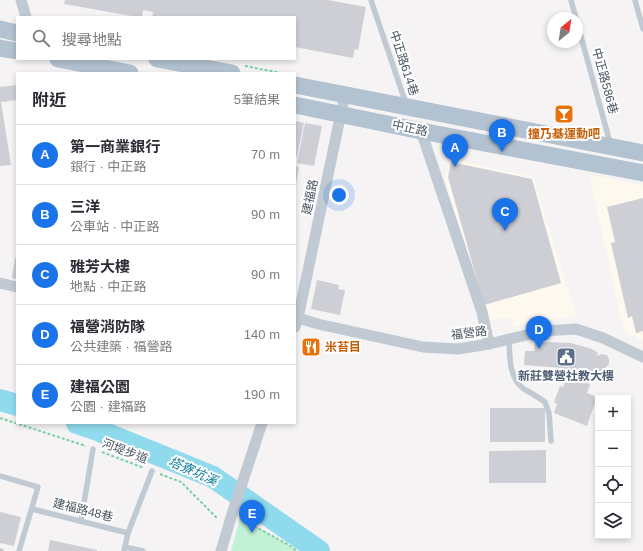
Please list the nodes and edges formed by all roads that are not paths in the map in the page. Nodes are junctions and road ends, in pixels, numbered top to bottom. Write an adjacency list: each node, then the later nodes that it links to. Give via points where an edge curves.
1 (21, 0): 6 (street)
2 (371, 0): 20 (lane, 中正路614巷)
3 (571, 0): 5 (lane)
4 (635, 0): 8 (lane)
5 (574, 12)
6 (26, 16)
7 (0, 29): 9 (main road)
8 (643, 29)
9 (16, 32)
10 (583, 44): 23 (lane, 中正路586巷, via 609,139)
11 (0, 48): 12 (main road)
12 (16, 51)
13 (63, 60): 16 (main road)
14 (165, 60): 15 (main road)
15 (237, 69)
16 (125, 72)
17 (296, 85): 18 (main road, 中正路)
18 (345, 94): 20 (main road, 中正路); 21 (street, 建福路)
19 (296, 105): 21 (main road, 中正路)
20 (408, 110): 23 (main road, 中正路)
21 (341, 114): 22 (main road, 中正路); 28 (street, 建福路)
22 (419, 128): 25 (main road, 中正路); 30 (street, via 482,312)
23 (608, 147): 24 (main road, 中正路)
24 (643, 151)
25 (643, 173)
26 (0, 283): 27 (street)
27 (16, 287)
28 (296, 321): 30 (street, 福營路, via 423,347 458,349)
29 (509, 339): 30 (street, 福營路); 31 (street, 福營路, via 543,331 576,329 603,338); 33 (lane, via 510,363 514,377 522,388 545,402 549,413)
30 (489, 344)
31 (643, 357)
32 (262, 424): 43 (street)
33 (551, 441)
34 (93, 448): 38 (lane)
35 (152, 471): 39 (lane)
36 (0, 476): 37 (lane, via 38,487)
37 (32, 509): 38 (lane, 建福路48巷); 41 (lane)
38 (81, 521): 39 (lane, 建福路48巷)
39 (128, 533): 40 (lane)
40 (125, 549): 42 (lane)
41 (19, 551)
42 (143, 551)
43 (221, 551)

